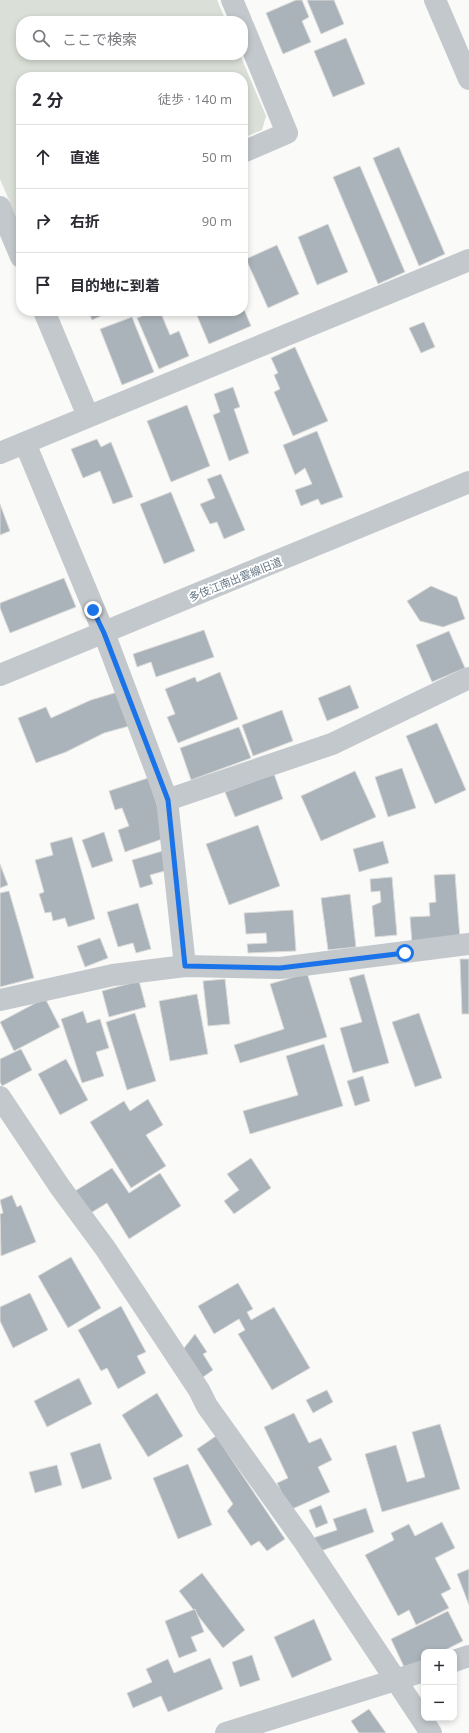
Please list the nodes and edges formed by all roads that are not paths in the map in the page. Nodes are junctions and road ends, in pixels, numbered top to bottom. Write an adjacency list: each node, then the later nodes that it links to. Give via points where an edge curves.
1 (232, 0): 3 (street)
2 (435, 0): 5 (street)
3 (239, 16)
4 (248, 38): 7 (street, via 287,133)
5 (465, 56): 6 (street)
6 (469, 79)
7 (248, 150)
8 (0, 208): 9 (street)
9 (16, 243)
10 (469, 260): 12 (street)
11 (46, 316): 12 (street)
12 (88, 416): 13 (street)
13 (25, 443): 14 (street); 16 (street)
14 (0, 453)
15 (469, 482): 16 (street, 多伎江南出雲線旧道)
16 (104, 633): 17 (street, 多伎江南出雲線旧道); 19 (street)
17 (0, 675)
18 (469, 678): 19 (street, via 332,744)
19 (168, 800): 21 (street)
20 (469, 944): 21 (street, via 280,968)
21 (185, 966): 22 (street, via 113,975)
22 (0, 1000)
23 (0, 1097): 27 (street, via 60,1187 105,1248 207,1406 303,1540)
24 (469, 1656): 25 (street)
25 (457, 1660)
26 (421, 1672): 27 (street)
27 (396, 1680): 28 (street); 29 (street)
28 (226, 1733)
29 (431, 1733)

